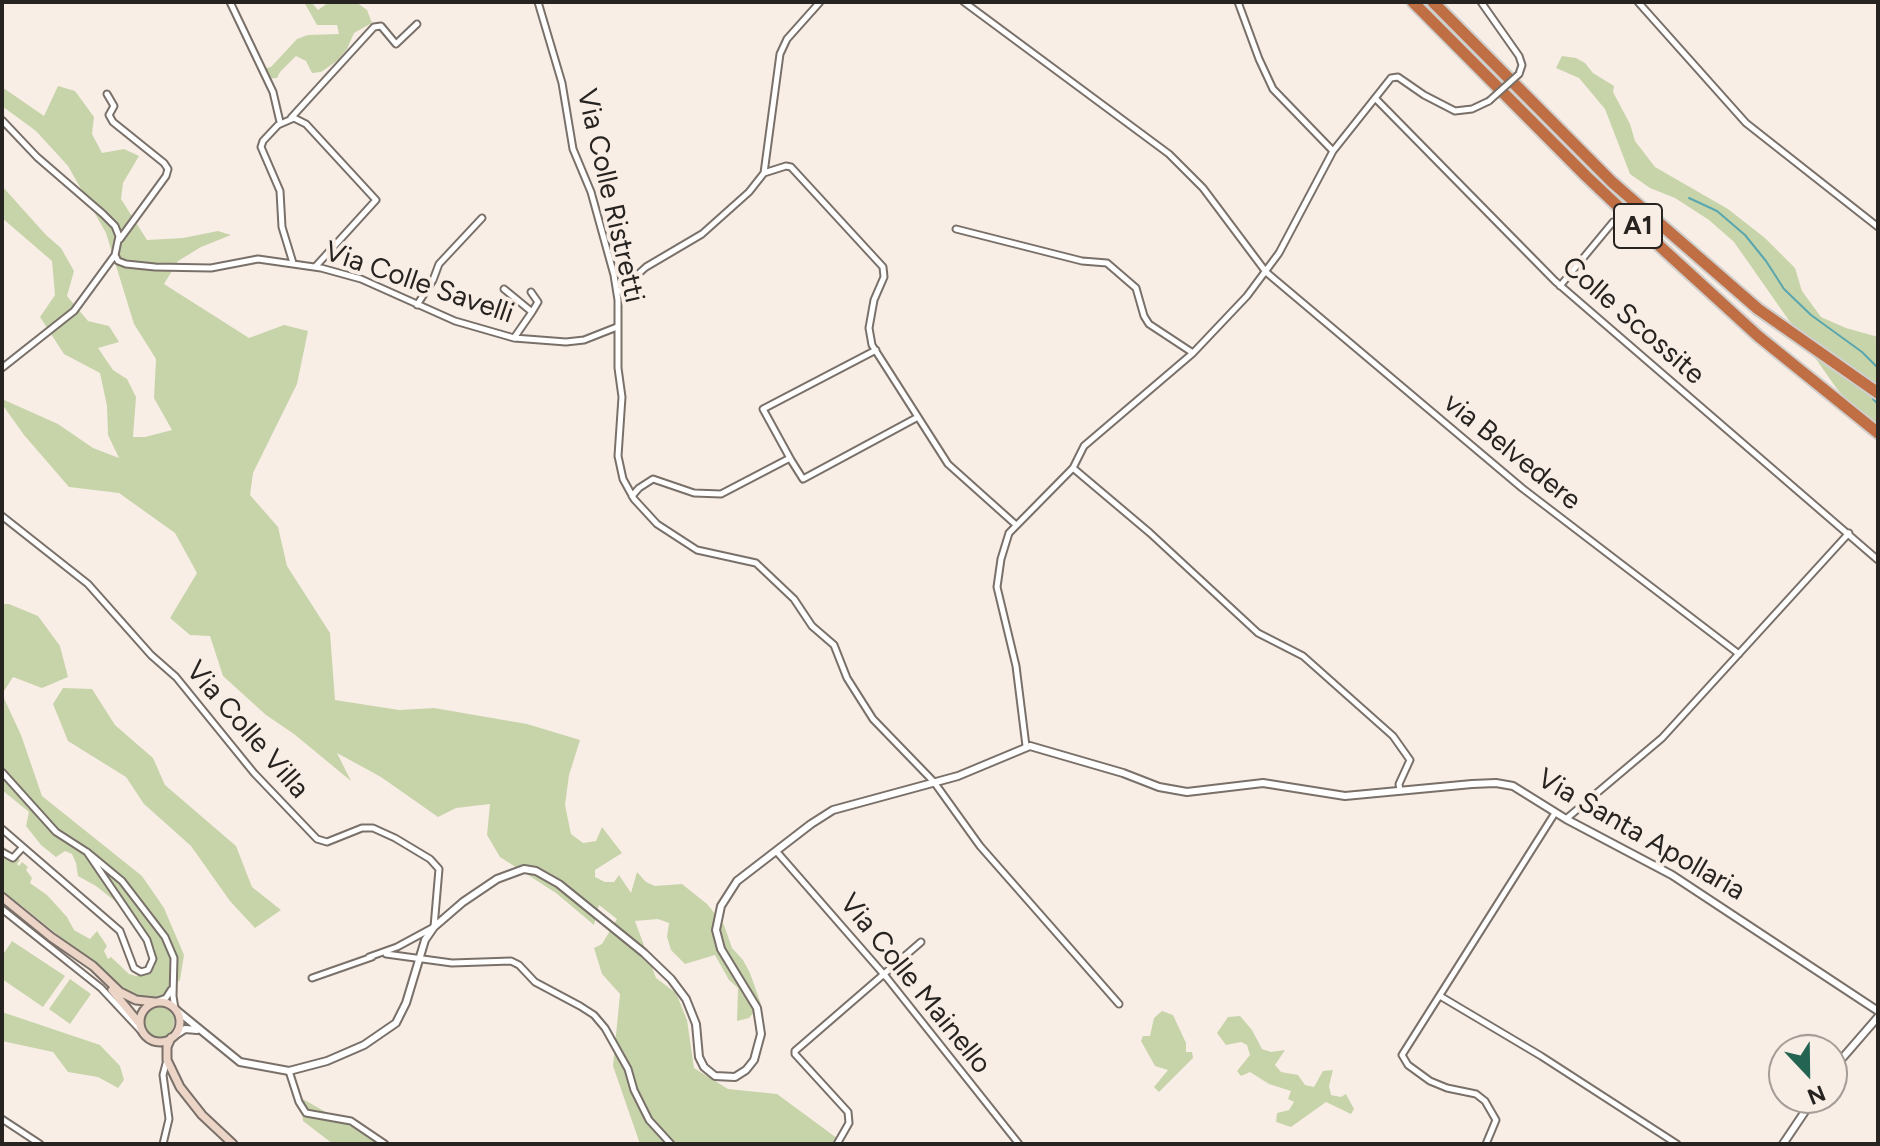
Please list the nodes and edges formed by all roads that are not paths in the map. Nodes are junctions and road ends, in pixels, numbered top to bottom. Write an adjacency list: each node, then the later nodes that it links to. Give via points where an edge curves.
1 (230, 2): 15 (street, via 273,92)
2 (538, 2): 30 (street, Via Colle Ristretti, via 562,83 573,149 591,192)
3 (820, 2): 17 (street, via 780,54)
4 (964, 2): 26 (street, via Belvedere, via 1179,162)
5 (1238, 2): 16 (street, via 1273,89)
6 (1413, 2): 40 (highway, A1, via 1665,251 1758,336)
7 (1433, 2): 38 (highway, A1, via 1612,182 1758,309)
8 (1481, 2): 12 (street, bridge, via 1519,56 1519,74 1472,109 1455,111 1396,76)
9 (1638, 2): 20 (street, via 1746,123)
10 (417, 24): 13 (street, via 396,44 381,26 374,27)
11 (107, 94): 22 (street, via 114,106 109,114 113,122 168,169)
12 (1375, 98): 16 (street); 27 (street, Colle Scossite)
13 (291, 118): 15 (street); 25 (street, via 306,124 376,201)
14 (2, 120): 22 (street, via 117,228)
15 (278, 125): 24 (street, via 261,150 280,191 282,227)
16 (1333, 151): 26 (street)
17 (764, 173): 30 (street, via 702,234 654,262); 35 (street, via 791,167 880,263 884,277 869,333)
18 (482, 218): 31 (street, via 436,268)
19 (1613, 222): 27 (street)
20 (1878, 227)
21 (956, 229): 36 (street, via 1107,263 1136,288 1149,324)
22 (119, 239): 23 (street)
23 (115, 255): 24 (street, Via Colle Savelli, via 127,265 189,269 253,259); 37 (street, via 71,313)
24 (293, 263): 25 (street, Via Colle Savelli)
25 (316, 267): 31 (street, Via Colle Savelli, via 361,279)
26 (1266, 272): 36 (street); 48 (street, via Belvedere, via 1522,488)
27 (1560, 286): 46 (street, Colle Scossite)
28 (504, 289): 32 (street)
29 (531, 292): 32 (street, via 538,302)
30 (617, 293): 33 (street, Via Colle Ristretti)
31 (417, 305): 34 (street, Via Colle Savelli)
32 (532, 312): 34 (street)
33 (617, 327): 34 (street, Via Colle Savelli, via 567,342); 43 (street, Via Colle Ristretti, via 622,397 618,456)
34 (514, 338)
35 (876, 350): 39 (street); 41 (street, via 763,408)
36 (1193, 353): 42 (street, via 1084,446)
37 (2, 368)
38 (1878, 393)
39 (918, 417): 41 (street, via 803,479); 45 (street, via 948,464)
40 (1878, 433)
41 (790, 458): 43 (street, via 721,494 694,493 653,479)
42 (1073, 468): 45 (street); 52 (street, via 1258,633 1303,656 1393,736 1411,761)
43 (632, 496): 51 (street, Via Colle Ristretti, via 657,524 697,550 756,563 779,583 834,645 873,719)
44 (2, 516): 62 (street, Via Colle Villa, via 88,584 317,839 327,842 373,828 430,859 439,869)
45 (1015, 524): 49 (street, via 1005,540 997,587 1016,666)
46 (1849, 533): 47 (street, Colle Scossite); 48 (street)
47 (1878, 560)
48 (1739, 654): 54 (street, via 1662,738)
49 (1026, 746): 51 (street); 52 (street, Via Santa Apollaria, via 1187,792 1263,783 1334,795)
50 (2, 772): 58 (street, via 56,832)
51 (934, 782): 59 (street, via 833,810); 72 (street, Via Colle Ristretti, via 980,846)
52 (1400, 790): 53 (street, Via Santa Apollaria, via 1503,784 1519,788)
53 (1555, 813): 54 (street, Via Santa Apollaria); 70 (street)
54 (1566, 819): 74 (street, Via Santa Apollaria, via 1692,887)
55 (2, 829): 56 (street)
56 (23, 847): 57 (street, via 13,858); 58 (street, via 124,936 133,967 148,970 153,959 147,940)
57 (2, 852)
58 (87, 852): 69 (street, via 122,881 167,940 174,958)
59 (777, 852): 62 (street, via 737,881 716,922 721,949 757,1008 761,1026 754,1060 732,1077 715,1076 704,1067 696,1024 671,979 612,925 536,871 518,870 497,879); 67 (street, Via Colle Mainello)
60 (2, 897): 66 (main road)
61 (2, 909): 78 (street, via 101,988)
62 (434, 927): 64 (street); 65 (street)
63 (921, 942): 67 (street)
64 (369, 957): 65 (street, via 387,953); 68 (street)
65 (420, 959): 82 (street, via 405,1008 392,1027 359,1048); 89 (street, via 514,962 535,982 594,1015 620,1054 649,1120)
66 (93, 966): 71 (main road, via 122,993); 76 (main road)
67 (883, 974): 90 (street, via 794,1052 848,1112 849,1123); 91 (street, Via Colle Mainello)
68 (312, 978)
69 (173, 982): 71 (street, via 168,997); 73 (street)
70 (1440, 996): 92 (street, via 1403,1058 1430,1081 1486,1101 1496,1118); 93 (street)
71 (155, 1002): 73 (main road); 76 (main road, via 142,1013)
72 (1119, 1004)
73 (175, 1009): 77 (street); 79 (main road, via 179,1026)
74 (1878, 1011)
75 (1878, 1017): 80 (street)
76 (140, 1024): 78 (main road)
77 (202, 1032): 79 (street, via 187,1029); 82 (street, via 240,1062)
78 (147, 1036): 79 (main road); 81 (main road)
79 (171, 1038): 81 (main road)
80 (1848, 1052)
81 (167, 1060): 86 (street, via 163,1075 169,1119); 87 (main road, via 202,1115)
82 (289, 1071): 88 (street, via 306,1113 344,1118)
83 (1803, 1114): 94 (street)
84 (2, 1119): 85 (street)
85 (40, 1144)
86 (163, 1144)
87 (233, 1144)
88 (385, 1144)
89 (671, 1144)
90 (837, 1144)
91 (1019, 1144)
92 (1486, 1144)
93 (1677, 1144)
94 (1783, 1144)

